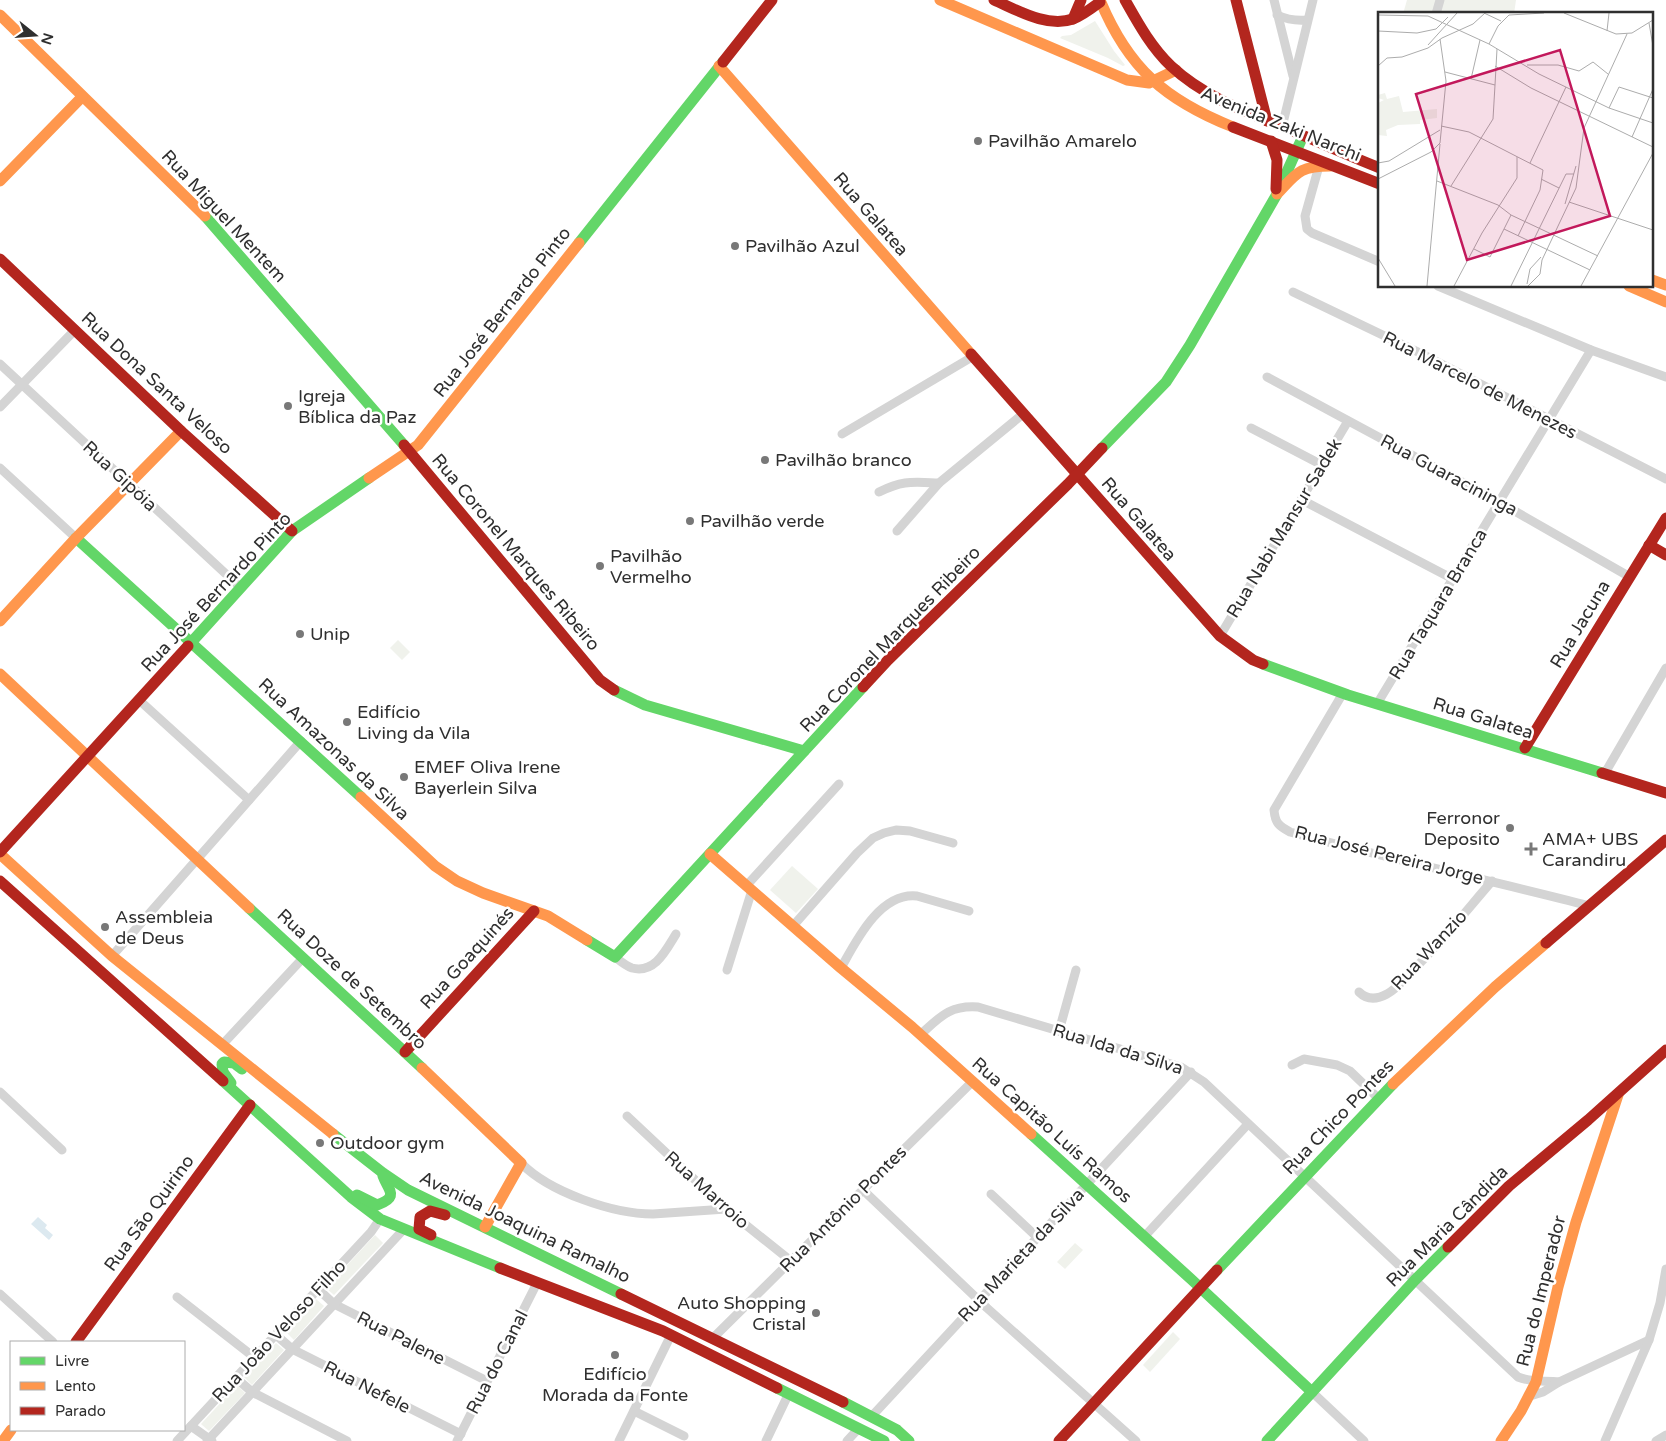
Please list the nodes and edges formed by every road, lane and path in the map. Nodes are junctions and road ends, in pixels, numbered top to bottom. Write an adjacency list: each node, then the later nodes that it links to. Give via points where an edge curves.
1 (772, 0): 14 (street, Rua José Bernardo Pinto)
2 (940, 0): 17 (street, via 1127,80)
3 (994, 0): 12 (street, via 1051,22)
4 (1082, 0): 12 (street)
5 (1236, 0): 19 (street)
6 (1274, 0): 11 (street)
7 (1313, 0): 13 (street)
8 (1103, 1): 12 (street); 17 (street, Avenida Zaki Narchi, via 1120,41)
9 (1123, 1): 15 (street, Avenida Zaki Narchi, via 1155,49)
10 (0, 15): 18 (street, Rua Miguel Mentem)
11 (1277, 15): 13 (street, via 1297,21); 16 (street)
12 (1073, 19)
13 (1307, 20): 16 (street)
14 (719, 66): 40 (street, Rua Galatea); 52 (street, Rua José Bernardo Pinto)
15 (1176, 70): 17 (street); 19 (street, Avenida Zaki Narchi, via 1214,97)
16 (1293, 76): 20 (street)
17 (1154, 83): 22 (street, Avenida Zaki Narchi, via 1206,114)
18 (82, 97): 27 (street); 52 (street, Rua Miguel Mentem, via 209,220)
19 (1267, 121): 20 (street, Avenida Zaki Narchi)
20 (1282, 127): 21 (street, Avenida Zaki Narchi)
21 (1303, 136): 23 (street, Rua Coronel Marques Ribeiro); 26 (street, Avenida Zaki Narchi)
22 (1271, 142): 23 (street, Avenida Zaki Narchi); 29 (street, Rua Coronel Marques Ribeiro, via 1277,160)
23 (1297, 151): 24 (street, Avenida Zaki Narchi); 29 (street, Rua Coronel Marques Ribeiro)
24 (1333, 165): 25 (street); 28 (street, Avenida Zaki Narchi)
25 (1319, 166): 29 (street, via 1299,172); 31 (street, via 1305,216 1307,228)
26 (1378, 167)
27 (0, 181)
28 (1378, 183)
29 (1277, 194): 55 (street, Rua Coronel Marques Ribeiro, via 1166,382)
30 (0, 259): 38 (street, Rua Dona Santa Veloso)
31 (1378, 261)
32 (1654, 281): 33 (street)
33 (1666, 285)
34 (1443, 288): 39 (street)
35 (1634, 288): 37 (street)
36 (1293, 292): 47 (street, Rua Marcelo de Menezes)
37 (1666, 302)
38 (75, 330): 44 (street); 50 (street, Rua Dona Santa Veloso)
39 (1591, 350): 43 (street); 47 (street, Rua Taquara Branca)
40 (972, 358): 46 (street, Rua Galatea); 51 (street)
41 (0, 364): 44 (street, Rua Gipóia)
42 (1267, 377): 48 (street, Rua Guaracininga)
43 (1666, 377)
44 (22, 384): 45 (street); 58 (street, Rua Gipóia)
45 (0, 407)
46 (1022, 414): 55 (street, Rua Galatea); 57 (street)
47 (1548, 420): 56 (street, Rua Marcelo de Menezes); 61 (street, Rua Taquara Branca)
48 (1348, 421): 53 (street, Rua Nabi Mansur Sadek); 61 (street, Rua Guaracininga)
49 (1251, 428): 53 (street)
50 (182, 431): 58 (street); 63 (street, Rua Dona Santa Veloso)
51 (842, 434)
52 (410, 452): 63 (street, Rua José Bernardo Pinto); 81 (street, Rua Coronel Marques Ribeiro, via 612,691 646,705)
53 (1322, 465): 60 (street, Rua Nabi Mansur Sadek)
54 (0, 468): 65 (street, Rua Amazonas da Silva)
55 (1077, 475): 72 (street, Rua Galatea); 81 (street, Rua Coronel Marques Ribeiro, via 888,660)
56 (1666, 479)
57 (939, 483): 59 (street, via 904,482); 64 (street)
58 (129, 484): 65 (street); 70 (street, Rua Gipóia)
59 (879, 492)
60 (1302, 500): 69 (street); 72 (street, Rua Nabi Mansur Sadek)
61 (1499, 502): 68 (street, Rua Guaracininga); 69 (street, Rua Taquara Branca)
62 (1666, 518): 66 (street, Rua Jacuna)
63 (292, 531): 70 (street, Rua José Bernardo Pinto)
64 (896, 531)
65 (76, 538): 71 (street); 73 (street, Rua Amazonas da Silva)
66 (1649, 545): 67 (street); 68 (street, Rua Jacuna)
67 (1666, 555)
68 (1630, 576): 80 (street, Rua Jacuna)
69 (1453, 579): 78 (street, Rua Taquara Branca)
70 (241, 588): 73 (street, Rua José Bernardo Pinto)
71 (0, 621)
72 (1220, 636): 76 (street, Rua Galatea, via 1253,660)
73 (191, 642): 77 (street, Rua José Bernardo Pinto); 79 (street, Rua Amazonas da Silva)
74 (1666, 668): 83 (street)
75 (0, 674): 82 (street, Rua Doze de Setembro)
76 (1343, 692): 78 (street, Rua Galatea); 92 (street, Rua José Pereira Jorge, via 1274,810 1279,826 1362,852)
77 (138, 700): 82 (street, Rua José Bernardo Pinto); 86 (street)
78 (1377, 704): 80 (street, Rua Galatea)
79 (301, 741): 86 (street); 96 (street, Rua Amazonas da Silva, via 435,866 483,893)
80 (1525, 748): 83 (street, Rua Galatea)
81 (804, 751): 90 (street)
82 (86, 756): 89 (street, Rua José Bernardo Pinto); 91 (street, Rua Doze de Setembro)
83 (1605, 773): 85 (street, Rua Galatea)
84 (839, 784): 94 (street)
85 (1666, 793)
86 (249, 800): 91 (street)
87 (953, 843): 98 (street, via 896,830 873,838)
88 (1664, 846): 95 (street, Rua Chico Pontes)
89 (0, 853): 100 (street, Avenida Joaquina Ramalho)
90 (710, 854): 94 (street, Rua Capitão Luís Ramos); 101 (street)
91 (197, 860): 100 (street); 102 (street, Rua Doze de Setembro)
92 (1492, 880): 95 (street, Rua José Pereira Jorge); 106 (street, Rua Wanzio, via 1395,989 1375,998 1364,998)
93 (0, 881): 115 (street)
94 (749, 888): 98 (street, Rua Capitão Luís Ramos); 104 (street)
95 (1590, 906): 119 (street, Rua Chico Pontes, via 1495,987)
96 (534, 911): 101 (street, Rua Amazonas da Silva, via 562,924); 111 (street, Rua Goaquinés)
97 (969, 911): 103 (street, via 917,896 898,897 861,933)
98 (793, 926): 103 (street, Rua Capitão Luís Ramos)
99 (676, 934): 101 (street, Rua Amazonas da Silva, via 661,958 650,966 630,968)
100 (112, 956): 109 (street, Avenida Joaquina Ramalho)
101 (615, 957)
102 (303, 958): 109 (street); 111 (street, Rua Doze de Setembro)
103 (842, 968): 108 (street, Rua Capitão Luís Ramos)
104 (727, 970)
105 (1076, 970): 107 (street)
106 (1358, 992)
107 (1058, 1031): 108 (street, Rua Ida da Silva, via 965,1006 945,1013); 113 (street, Rua Ida da Silva)
108 (920, 1035): 114 (street, Rua Capitão Luís Ramos)
109 (222, 1045): 116 (street, Avenida Joaquina Ramalho)
110 (1666, 1050): 118 (street, Rua Maria Cândida)
111 (405, 1052): 126 (street, Rua Doze de Setembro)
112 (1292, 1065): 119 (street, via 1304,1059 1338,1065 1350,1071)
113 (1191, 1072): 123 (street, Rua Ida da Silva); 130 (street, Rua Marieta da Silva)
114 (973, 1081): 130 (street, Rua Capitão Luís Ramos); 131 (street, Rua Antônio Pontes)
115 (232, 1089): 116 (street, via 223,1072 224,1062 234,1063 267,1087); 120 (street)
116 (276, 1089): 128 (street, Avenida Joaquina Ramalho)
117 (0, 1092): 125 (street)
118 (1619, 1093): 122 (street, Rua Maria Cândida); 124 (street, Rua do Imperador)
119 (1378, 1099): 129 (street, Rua Chico Pontes)
120 (250, 1105): 127 (street); 157 (street, Rua São Quirino)
121 (626, 1116): 133 (street, Rua Marroio)
122 (1588, 1120): 124 (street, via 1600,1128); 143 (street, Rua Maria Cândida, via 1509,1186)
123 (1248, 1124): 129 (street, Rua Ida da Silva); 138 (street)
124 (1601, 1144): 162 (street, Rua do Imperador, via 1560,1278)
125 (62, 1150)
126 (521, 1163): 133 (street, Rua Doze de Setembro, via 556,1188 619,1210 653,1214); 136 (street)
127 (325, 1172): 128 (street, via 336,1175 359,1197 377,1205 391,1195); 134 (street, via 357,1204)
128 (383, 1173): 135 (street, Avenida Joaquina Ramalho, via 408,1190)
129 (1304, 1177): 143 (street, Rua Ida da Silva); 145 (street, Rua Chico Pontes)
130 (1086, 1185): 138 (street, Rua Capitão Luís Ramos); 139 (street, Rua Marieta da Silva)
131 (863, 1190): 141 (street, Rua Antônio Pontes); 149 (street)
132 (991, 1194): 139 (street)
133 (726, 1209): 141 (street, Rua Marroio)
134 (380, 1219): 137 (street); 146 (street, Rua João Veloso Filho)
135 (473, 1222): 136 (street, Avenida Joaquina Ramalho); 140 (street, via 464,1223 436,1212 426,1212 419,1220 420,1229 435,1236)
136 (485, 1228): 154 (street, Avenida Joaquina Ramalho)
137 (404, 1229): 140 (street); 151 (street, Rua João Veloso Filho)
138 (1144, 1237): 145 (street, Rua Capitão Luís Ramos)
139 (1038, 1238): 149 (street, Rua Marieta da Silva)
140 (439, 1243): 144 (street)
141 (791, 1261): 154 (street, Rua Antônio Pontes)
142 (1666, 1269): 150 (street)
143 (1415, 1280): 162 (street, Rua Ida da Silva, via 1518,1377); 165 (street, Rua Maria Cândida)
144 (537, 1283): 153 (street); 161 (street, Rua do Canal)
145 (1200, 1287): 165 (street, Rua Capitão Luís Ramos); 168 (street, Rua Chico Pontes)
146 (318, 1289): 151 (street, Rua Palene); 152 (street, Rua João Veloso Filho)
147 (0, 1294): 156 (street)
148 (177, 1297): 159 (street)
149 (979, 1300): 168 (street); 170 (street, Rua Marieta da Silva)
150 (1663, 1300): 155 (street)
151 (334, 1304): 158 (street, Rua João Veloso Filho); 161 (street, Rua Palene)
152 (276, 1335): 158 (street, Rua Nefele); 159 (street, Rua João Veloso Filho)
153 (671, 1335): 166 (street); 169 (street)
154 (713, 1338): 170 (street, Avenida Joaquina Ramalho)
155 (1649, 1340): 163 (street); 189 (street)
156 (53, 1341)
157 (77, 1341)
158 (292, 1349): 164 (street, Rua João Veloso Filho); 175 (street, Rua Nefele)
159 (255, 1358): 160 (street, Rua João Veloso Filho)
160 (236, 1378): 164 (street); 171 (street, Rua João Veloso Filho)
161 (487, 1381): 175 (street, Rua do Canal)
162 (1536, 1382): 163 (street); 167 (street, Rua do Imperador)
163 (1559, 1382): 167 (street)
164 (252, 1392): 176 (street, Rua João Veloso Filho); 178 (street)
165 (1312, 1392): 186 (street, Rua Maria Cândida); 187 (street, Rua Capitão Luís Ramos)
166 (789, 1393): 172 (street); 180 (street)
167 (1530, 1396): 188 (street, Rua do Imperador)
168 (1093, 1403): 184 (street, Rua Chico Pontes); 185 (street)
169 (634, 1411): 174 (street); 179 (street)
170 (872, 1416): 183 (street, Avenida Joaquina Ramalho)
171 (191, 1426): 176 (street); 177 (street, Rua João Veloso Filho)
172 (859, 1428): 181 (street); 182 (street)
173 (1666, 1435): 190 (street)
174 (684, 1436)
175 (459, 1438)
176 (209, 1440)
177 (178, 1441)
178 (347, 1441)
179 (619, 1441)
180 (766, 1441)
181 (847, 1441)
182 (884, 1441)
183 (909, 1441)
184 (1059, 1441)
185 (1136, 1441)
186 (1267, 1441)
187 (1364, 1441)
188 (1501, 1441)
189 (1605, 1441)
190 (1656, 1441)

